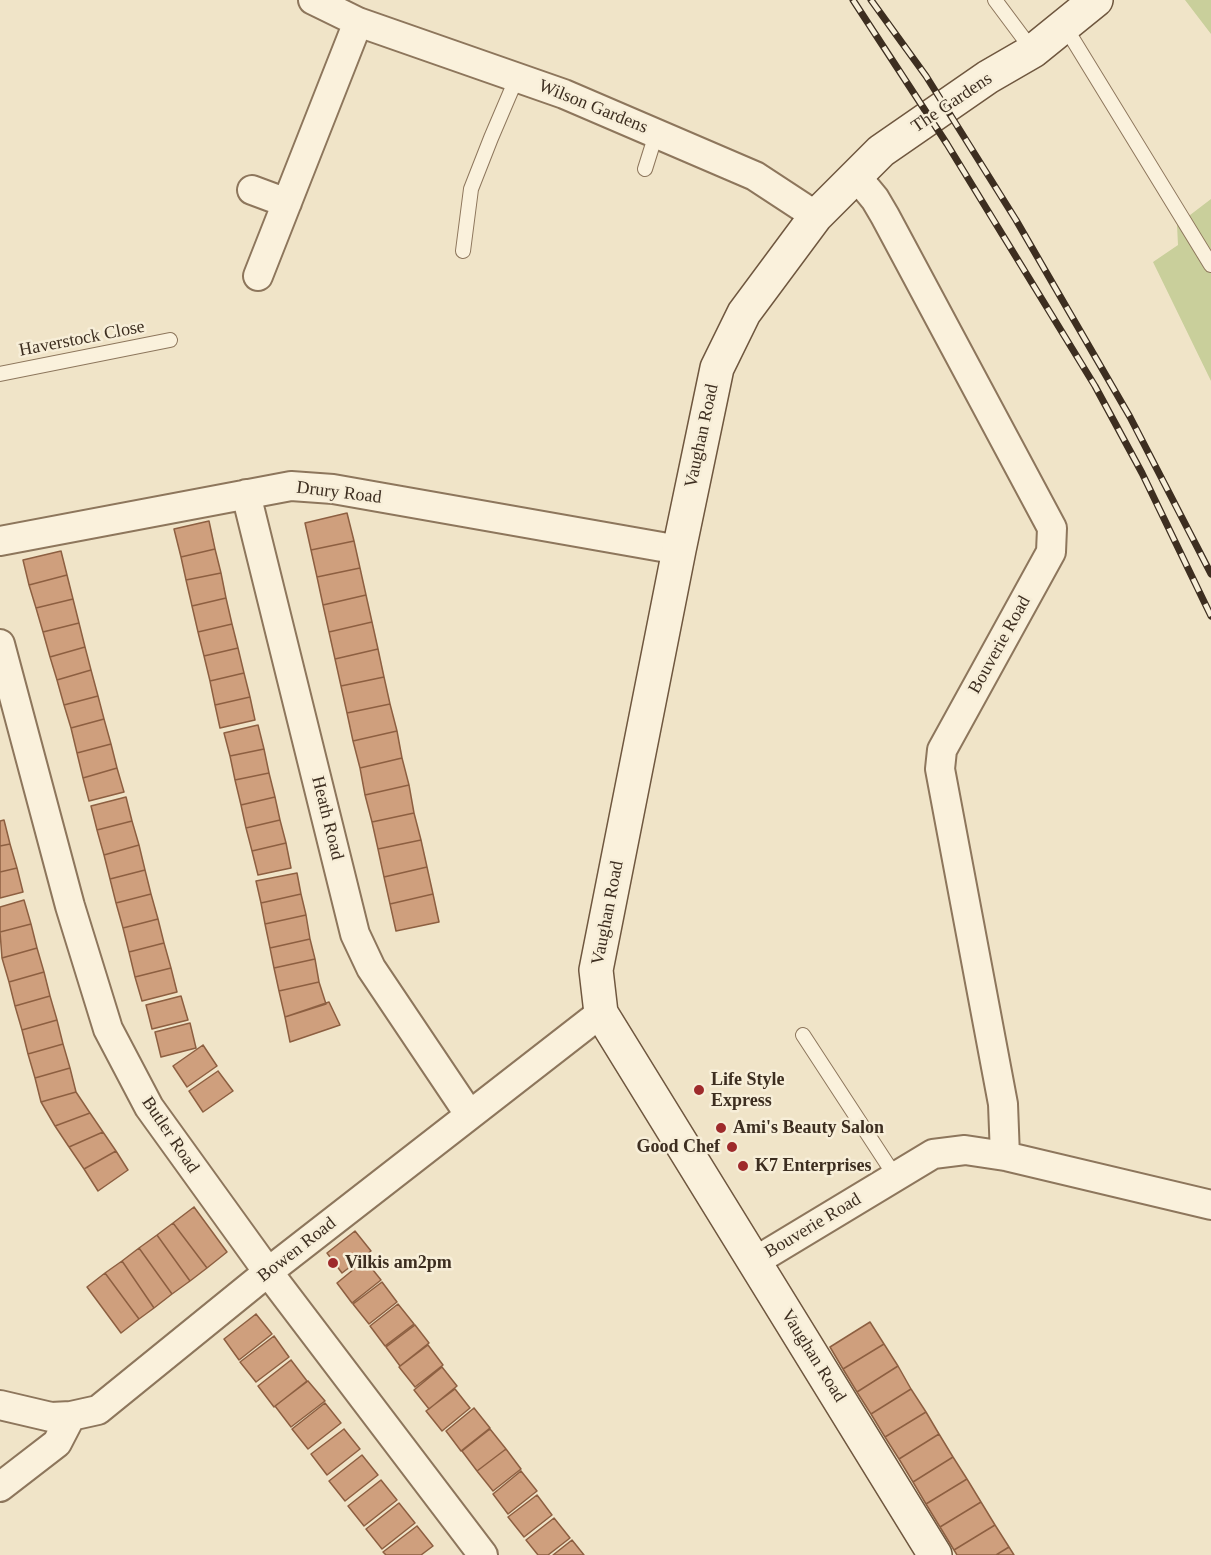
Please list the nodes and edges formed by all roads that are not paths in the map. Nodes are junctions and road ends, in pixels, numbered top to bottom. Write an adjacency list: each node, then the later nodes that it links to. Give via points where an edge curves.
1 (312, 0): 4 (street, Wilson Gardens)
2 (995, 0): 6 (lane)
3 (1096, 0): 5 (street, The Gardens)
4 (358, 22): 7 (street, Wilson Gardens); 12 (street)
5 (1064, 25): 6 (street, The Gardens); 15 (lane)
6 (1033, 51): 10 (street, The Gardens, via 988,77 881,151)
7 (517, 77): 8 (street, Wilson Gardens); 14 (lane, via 471,189)
8 (656, 134): 9 (lane); 13 (street, Wilson Gardens, via 755,176)
9 (645, 169)
10 (856, 176): 13 (street, The Gardens); 26 (street, Bouverie Road, via 885,216 1052,528 1051,552 942,750 940,769 1003,1104)
11 (252, 190): 12 (street)
12 (287, 203): 16 (street)
13 (816, 216): 21 (street, Vaughan Road, via 744,313 717,368)
14 (463, 251)
15 (1211, 266)
16 (258, 276)
17 (170, 340): 18 (lane, Haverstock Close)
18 (0, 374)
19 (246, 494): 20 (street, Drury Road); 21 (street, Drury Road, via 291,486 333,489); 25 (street, Heath Road, via 356,934 371,969)
20 (0, 541)
21 (679, 550): 23 (street, Vaughan Road, via 596,970)
22 (0, 644): 30 (street, Butler Road, via 70,906 108,1029 149,1107)
23 (602, 1013): 25 (street, Bowen Road); 29 (street, Vaughan Road)
24 (803, 1035): 27 (lane)
25 (469, 1114): 30 (street, Bowen Road)
26 (1005, 1156): 27 (street, Bouverie Road, via 965,1150 933,1154); 28 (street, Bouverie Road)
27 (895, 1176): 29 (street, Bouverie Road)
28 (1211, 1205)
29 (754, 1262): 35 (street, Vaughan Road)
30 (268, 1272): 32 (street, Bowen Road, via 98,1410); 34 (street, Butler Road)
31 (0, 1405): 32 (street, Bowen Road, via 51,1417)
32 (71, 1416): 33 (street, via 57,1443)
33 (0, 1487)
34 (483, 1555)
35 (935, 1555)

